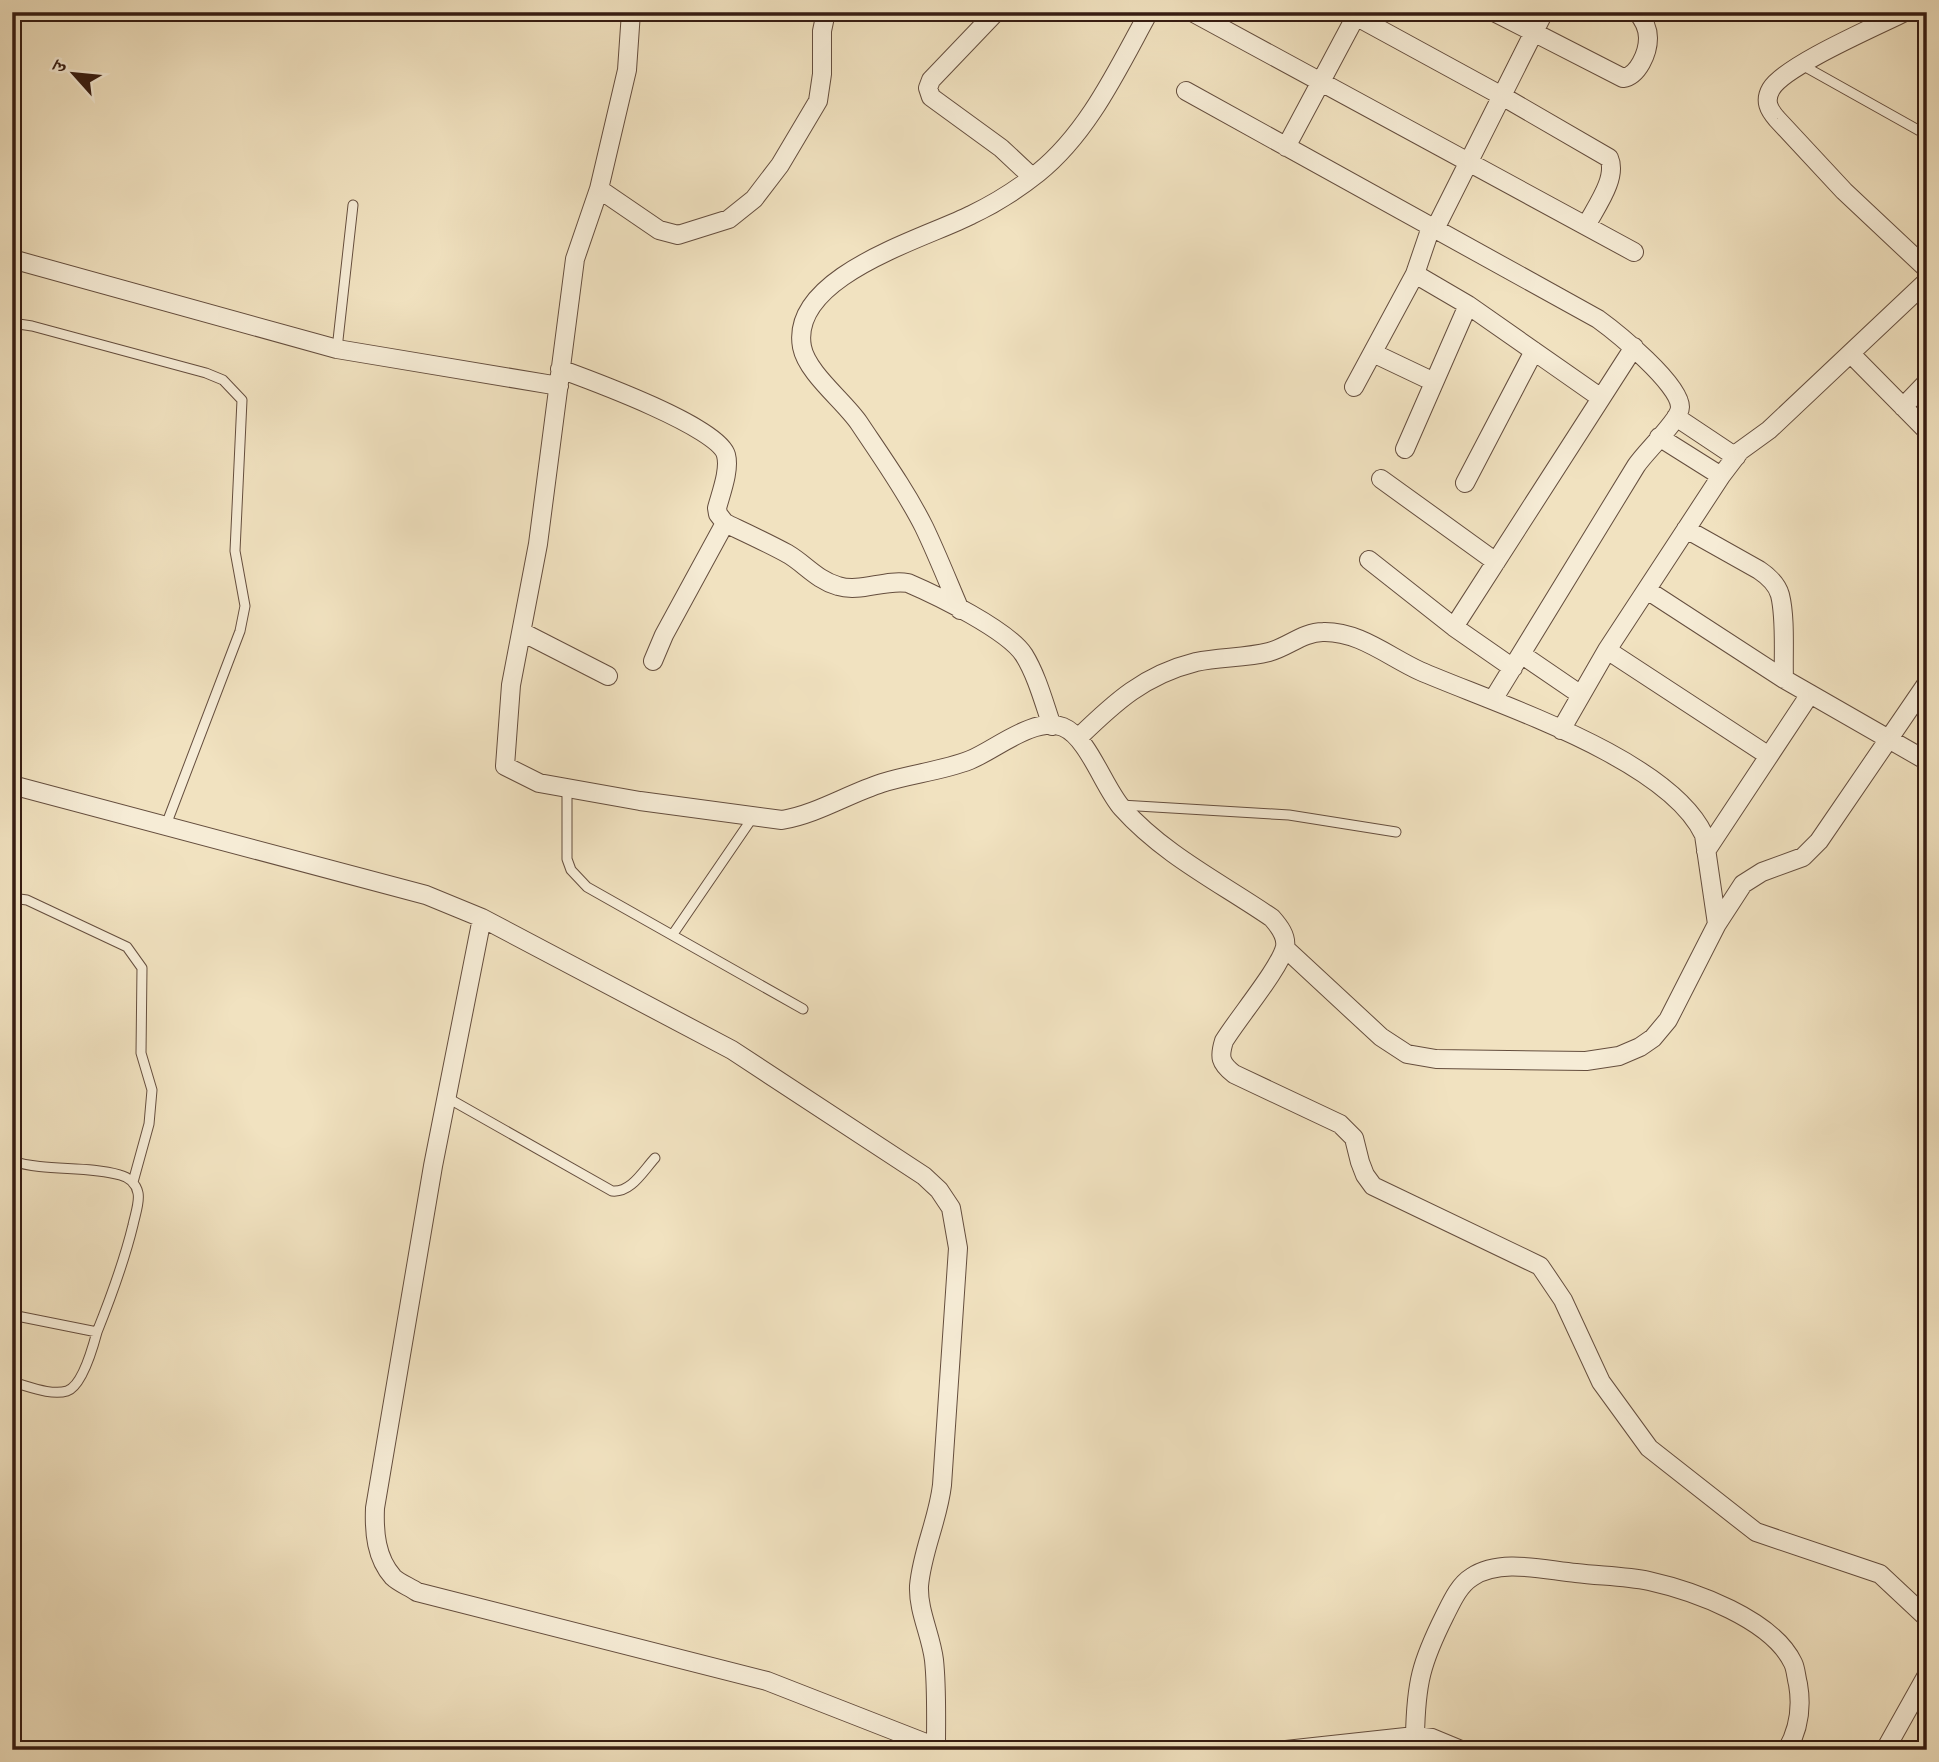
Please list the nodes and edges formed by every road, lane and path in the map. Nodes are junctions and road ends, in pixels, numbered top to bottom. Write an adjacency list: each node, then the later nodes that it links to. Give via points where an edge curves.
1 (631, 12): 20 (street, via 627,70)
2 (825, 12): 20 (street, via 818,102 780,165 754,199 729,219 678,235 659,230)
3 (996, 12): 19 (street, via 928,88 931,97)
4 (1149, 12): 19 (street, via 1098,103 1065,148)
5 (1192, 12): 13 (street)
6 (1494, 12): 11 (street)
7 (1544, 12): 11 (street)
8 (1637, 12): 11 (street, via 1648,39 1638,68 1628,78)
9 (1905, 12): 12 (street)
10 (1354, 14): 13 (street); 15 (street)
11 (1533, 33): 15 (street)
12 (1800, 65): 16 (lane); 26 (street, via 1775,83 1769,109 1844,191)
13 (1321, 81): 17 (street); 18 (street)
14 (1186, 91): 17 (street)
15 (1502, 96): 18 (street); 22 (street, via 1609,158 1610,176)
16 (1927, 135)
17 (1286, 147): 23 (street)
18 (1469, 162): 22 (street); 23 (street)
19 (1032, 177): 55 (street, via 972,215 841,277 813,303 802,327 802,348 858,421 901,488)
20 (600, 189): 36 (street, via 575,259)
21 (353, 205): 32 (lane)
22 (1586, 226): 24 (street)
23 (1433, 228): 27 (street); 31 (street, via 1598,319)
24 (1634, 252)
25 (12, 259): 32 (street)
26 (1927, 269)
27 (1415, 274): 29 (street); 34 (street)
28 (1927, 281): 35 (street)
29 (1468, 305): 33 (street); 37 (street)
30 (12, 323): 77 (lane, via 206,373 223,380 243,400 235,551 245,606 240,631)
31 (1634, 347): 40 (street); 42 (street, via 1678,399)
32 (337, 349): 36 (street)
33 (1534, 351): 40 (street); 49 (street)
34 (1373, 353): 37 (street); 39 (street)
35 (1851, 354): 41 (street); 46 (street)
36 (560, 377): 50 (street, via 642,399 721,445 727,462 717,508); 57 (street)
37 (1434, 382): 45 (street)
38 (1927, 382): 41 (street)
39 (1354, 387)
40 (1601, 398): 53 (street)
41 (1903, 407): 43 (street)
42 (1676, 417): 44 (street); 46 (street)
43 (1927, 431)
44 (1658, 438): 47 (street); 60 (street)
45 (1405, 449)
46 (1738, 454): 47 (street)
47 (1721, 476): 51 (street)
48 (1381, 479): 53 (street)
49 (1465, 483)
50 (725, 523): 55 (street, via 791,556 837,586 899,581); 59 (street)
51 (1686, 529): 54 (street); 62 (street, via 1759,570 1775,586 1782,610)
52 (1369, 561): 56 (street)
53 (1496, 562): 56 (street)
54 (1647, 590): 58 (street); 62 (street)
55 (960, 610): 67 (street, via 1015,643)
56 (1454, 627): 60 (street)
57 (522, 632): 61 (street); 74 (street, via 511,685 505,766 539,783)
58 (1607, 650): 65 (street); 71 (street)
59 (653, 661)
60 (1517, 661): 65 (street); 66 (street)
61 (608, 676)
62 (1784, 679): 64 (street)
63 (1927, 683): 70 (street)
64 (1810, 694): 70 (street); 71 (street)
65 (1581, 695): 68 (street)
66 (1494, 698): 68 (street); 69 (street, via 1419,670 1352,637 1318,632 1267,652 1196,662 1147,679 1118,699)
67 (1052, 726): 69 (street, via 1063,727); 76 (street, via 1028,729 970,760 883,783 800,817)
68 (1561, 730): 79 (street, via 1640,771 1688,809 1704,835)
69 (1078, 738): 75 (street)
70 (1888, 739): 72 (street); 82 (street, via 1811,850 1743,884)
71 (1769, 756): 79 (street)
72 (1927, 761)
73 (12, 785): 77 (street)
74 (566, 788): 76 (street); 83 (lane, via 567,859 577,878)
75 (1119, 805): 78 (lane, via 1289,815); 84 (street, via 1199,872 1272,918 1285,939)
76 (752, 817): 83 (lane)
77 (166, 825): 81 (street, via 426,895)
78 (1396, 832)
79 (1706, 851): 82 (street)
80 (12, 898): 89 (lane, via 27,900 127,947 142,968 141,1053 152,1090 149,1124)
81 (482, 918): 86 (street); 96 (street, via 732,1050 924,1177 951,1208 958,1248 942,1485 919,1587 934,1660)
82 (1717, 924): 84 (street, via 1668,1020 1653,1038 1619,1056 1586,1061 1407,1055)
83 (673, 934): 85 (lane)
84 (1284, 948): 93 (street, via 1224,1041 1223,1065 1340,1124 1354,1138 1373,1186 1540,1266 1563,1300 1601,1382 1649,1448 1755,1532 1880,1574)
85 (803, 1009)
86 (446, 1097): 87 (lane, via 612,1191 624,1190); 96 (street, via 375,1508 378,1550 393,1577 417,1592 767,1681)
87 (655, 1158)
88 (12, 1161): 89 (lane, via 121,1175)
89 (133, 1182): 91 (lane, via 137,1209)
90 (12, 1315): 91 (lane)
91 (97, 1332): 92 (lane, via 81,1374 68,1390)
92 (12, 1382)
93 (1927, 1618)
94 (1927, 1675): 100 (street)
95 (1415, 1736): 97 (street); 98 (street); 99 (street, via 1420,1674 1456,1594 1482,1570 1525,1567 1676,1588 1766,1632 1794,1665 1799,1689 1800,1712)
96 (940, 1748)
97 (1286, 1750)
98 (1461, 1750)
99 (1787, 1750)
100 (1885, 1750)

